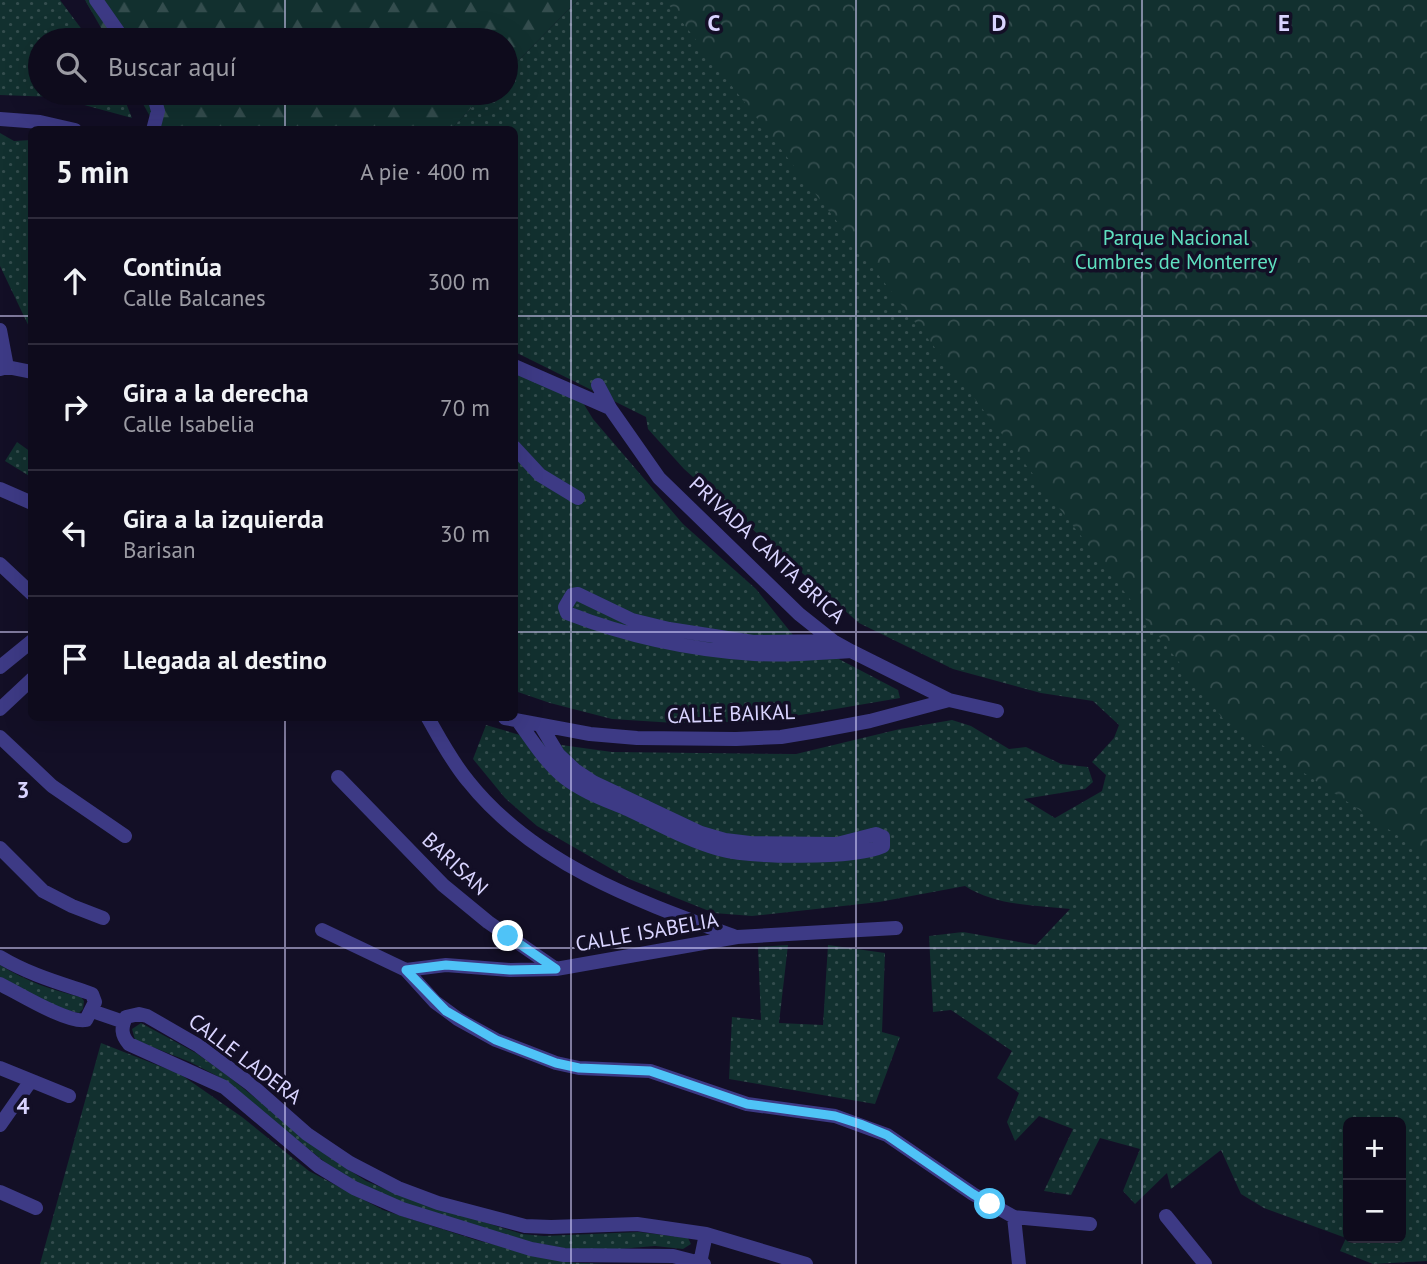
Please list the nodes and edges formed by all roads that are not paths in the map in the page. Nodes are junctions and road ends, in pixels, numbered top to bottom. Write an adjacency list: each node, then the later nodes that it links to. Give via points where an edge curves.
1 (96, 0): 2 (street)
2 (116, 28)
3 (156, 105): 6 (street)
4 (0, 119): 5 (street)
5 (58, 126)
6 (154, 126)
7 (1, 339): 8 (street)
8 (4, 368): 10 (street)
9 (518, 368): 12 (street)
10 (28, 371)
11 (598, 385): 12 (street, PRIVADA CANTA BRICA)
12 (610, 408): 19 (street, PRIVADA CANTA BRICA, via 659,478 779,596)
13 (518, 452): 15 (street, via 531,468)
14 (0, 489): 16 (street)
15 (578, 498)
16 (28, 501)
17 (0, 564): 18 (street)
18 (28, 590)
19 (833, 641): 21 (street, PRIVADA CANTA BRICA); 21 (street, via 753,642 669,629 632,620 578,594 572,595 565,607 567,613 596,625 698,647 752,654)
20 (28, 644): 22 (street)
21 (851, 652): 24 (street, PRIVADA CANTA BRICA)
22 (0, 667)
23 (28, 683): 25 (street)
24 (949, 700): 26 (street, CALLE BAIKAL); 30 (street, CALLE BAIKAL, via 870,721 781,737 637,738)
25 (0, 709)
26 (997, 711)
27 (430, 721): 38 (street, via 467,780 503,819 545,852 646,902)
28 (513, 721): 30 (street, via 566,778 698,842 749,853 837,855 883,846 883,837 876,834 837,844 750,843 701,833 575,771)
29 (518, 721): 30 (street, CALLE BAIKAL)
30 (541, 726)
31 (0, 737): 33 (street, via 52,786)
32 (338, 776): 40 (street, BARISAN, via 443,886)
33 (125, 836)
34 (0, 848): 35 (street, via 43,891)
35 (103, 918)
36 (896, 928): 38 (street, CALLE ISABELIA)
37 (323, 930): 41 (street)
38 (737, 937): 40 (street, CALLE ISABELIA)
39 (0, 957): 43 (street, via 48,981 92,994)
40 (556, 969): 41 (street, CALLE ISABELIA, via 446,965)
41 (406, 970): 52 (street, via 446,1011 496,1040 556,1063 650,1071 747,1104 835,1116 860,1124 887,1135)
42 (0, 984): 43 (street, via 78,1021 86,1020)
43 (92, 1011): 44 (street)
44 (124, 1022): 54 (street, CALLE LADERA, via 133,1015 147,1016 209,1054 350,1163 438,1203 524,1226 637,1224); 55 (street, CALLE LADERA, via 122,1034 129,1044 225,1087 318,1166 378,1200 564,1255 639,1254)
45 (0, 1069): 46 (street)
46 (30, 1082): 47 (street); 48 (street)
47 (69, 1096)
48 (0, 1125)
49 (0, 1192): 50 (street)
50 (36, 1208)
51 (1166, 1216): 58 (street)
52 (1014, 1217): 53 (street); 57 (street)
53 (1090, 1224)
54 (706, 1234): 55 (street); 56 (street, CALLE LADERA)
55 (702, 1263)
56 (806, 1264)
57 (1018, 1264)
58 (1205, 1264)

